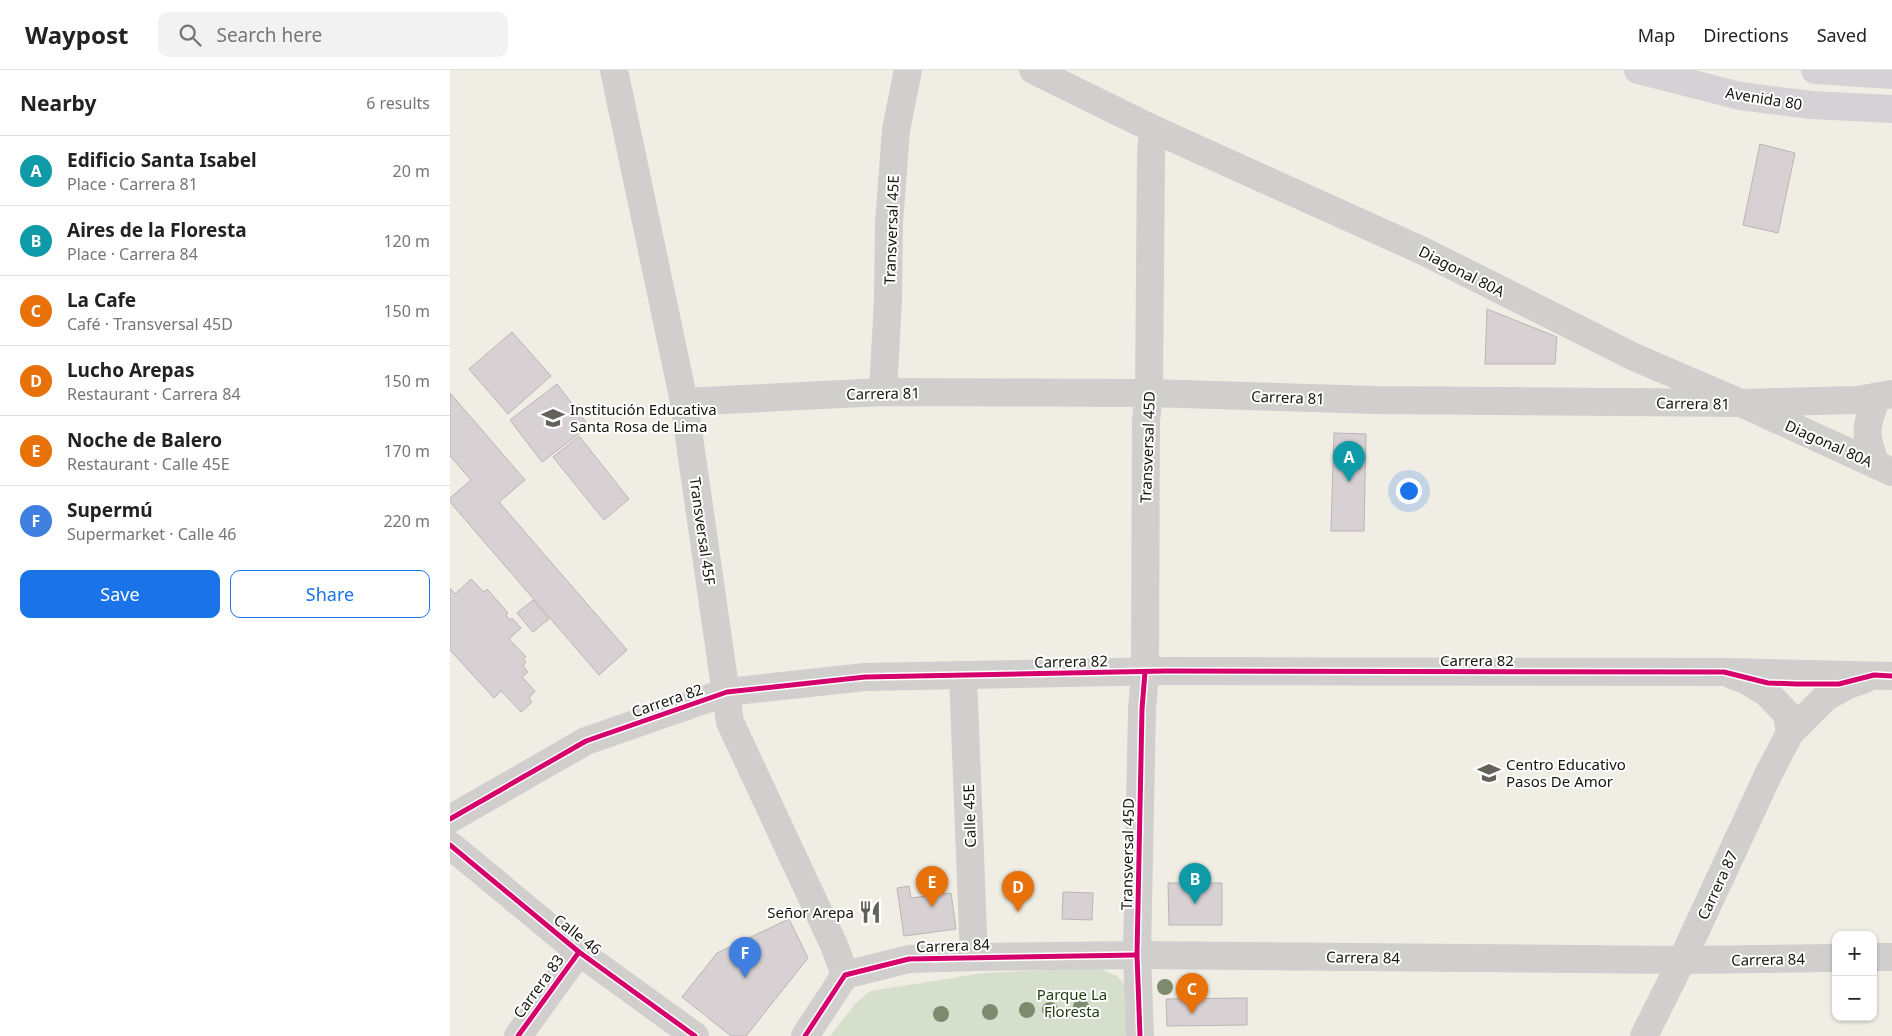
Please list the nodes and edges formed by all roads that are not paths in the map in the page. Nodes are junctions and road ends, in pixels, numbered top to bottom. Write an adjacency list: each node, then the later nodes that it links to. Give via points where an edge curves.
1 (614, 70): 12 (street, Transversal 45F)
2 (908, 70): 9 (street, Transversal 45E, via 896,130)
3 (1032, 70): 8 (street, Diagonal 80A)
4 (1638, 70): 7 (main road, Avenida 80, via 1705,88 1771,100)
5 (1815, 70): 6 (main road)
6 (1892, 75)
7 (1892, 109)
8 (1153, 129): 10 (street, Transversal 45D); 13 (street, Diagonal 80A, via 1423,250 1634,357)
9 (883, 392): 10 (street, Carrera 81); 12 (street, Carrera 81)
10 (1149, 392): 13 (street, Carrera 81, via 1375,400); 15 (street, Transversal 45D, via 1146,421)
11 (1884, 395): 13 (street, Carrera 81, via 1857,400); 14 (street, via 1868,419 1868,443)
12 (684, 402): 19 (street, Transversal 45F)
13 (1741, 403): 14 (street, Diagonal 80A)
14 (1884, 468)
15 (1145, 672): 16 (street, Carrera 82); 17 (street, Carrera 82); 26 (street, Transversal 45D)
16 (1724, 672): 18 (street, Carrera 82); 20 (street, via 1767,693 1786,714)
17 (963, 676): 19 (street, Carrera 82, via 865,677); 28 (street, Calle 45E)
18 (1883, 676): 20 (street, Carrera 87, via 1848,685 1826,697)
19 (727, 692): 21 (street, Carrera 82, via 586,741); 32 (street, Transversal 45F, via 730,722)
20 (1790, 733): 31 (street, Carrera 87)
21 (450, 819)
22 (450, 826): 23 (street)
23 (450, 837)
24 (450, 845): 25 (street, Calle 46)
25 (579, 952): 33 (street, Carrera 83); 34 (street, Calle 46)
26 (1137, 955): 28 (street, Carrera 84); 31 (street, Carrera 84); 36 (street, Transversal 45D)
27 (1892, 956): 29 (street)
28 (974, 957): 32 (street, Carrera 84, via 910,959)
29 (1877, 957)
30 (1832, 958): 31 (street, Carrera 84)
31 (1682, 960): 37 (street, Carrera 87)
32 (845, 975): 35 (street)
33 (518, 1036)
34 (696, 1036)
35 (805, 1036)
36 (1140, 1036)
37 (1644, 1036)

